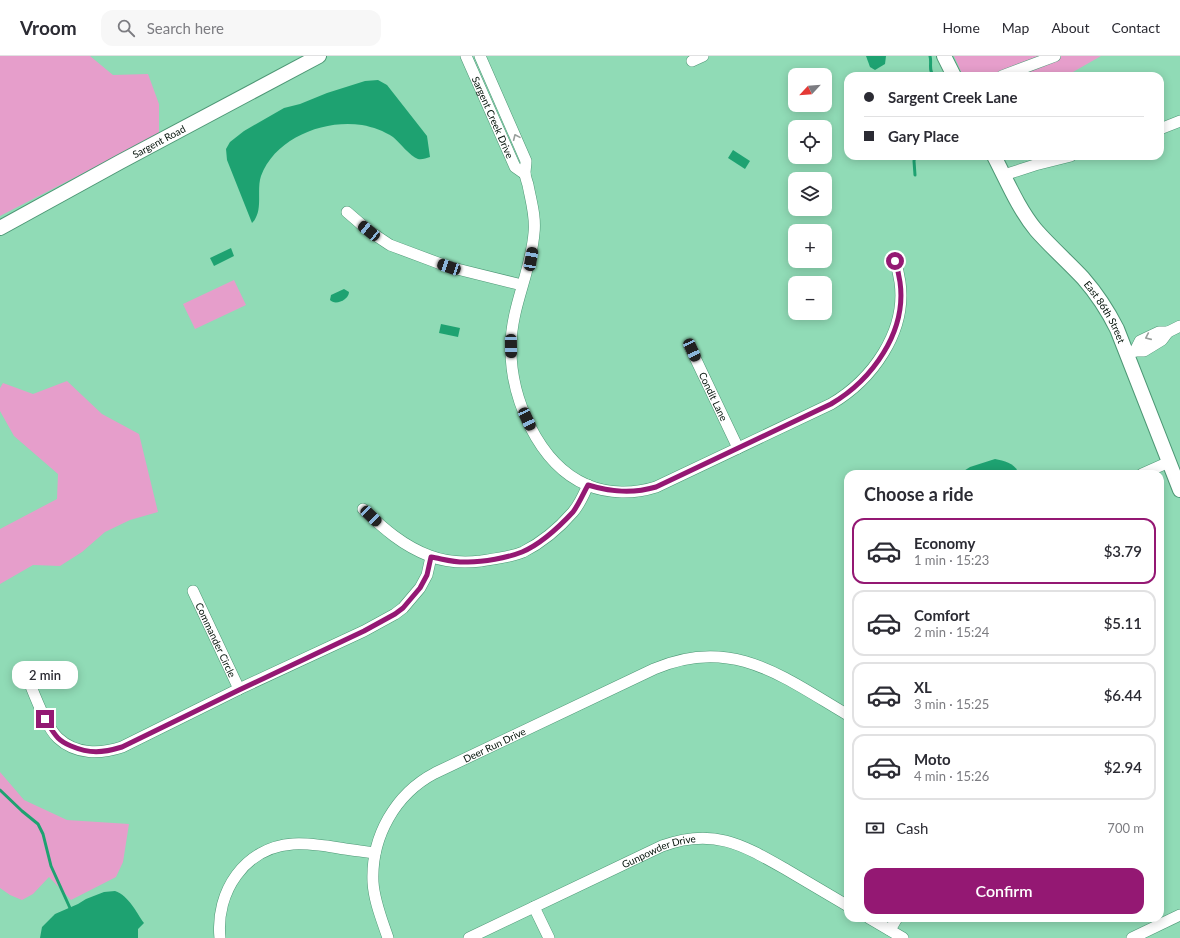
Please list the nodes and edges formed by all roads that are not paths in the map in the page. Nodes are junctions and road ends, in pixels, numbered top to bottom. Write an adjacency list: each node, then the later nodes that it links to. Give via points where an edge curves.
1 (319, 56): 17 (street, Sargent Road)
2 (466, 56): 14 (street, Sargent Creek Drive, via 515,167)
3 (480, 56): 14 (street, Sargent Creek Drive, one-way to 3, via 526,161)
4 (703, 56): 7 (street)
5 (944, 56): 8 (street)
6 (1055, 56): 9 (street)
7 (692, 61)
8 (952, 72)
9 (1013, 72)
10 (1180, 121): 11 (street)
11 (1164, 127)
12 (996, 160): 15 (street, East 86th Street)
13 (1055, 160): 15 (street)
14 (525, 174): 19 (street, Sargent Creek Drive, via 533,209 534,231 531,259)
15 (1004, 175): 22 (street, East 86th Street, via 1035,229 1100,299)
16 (347, 212): 19 (street, via 390,246 449,267)
17 (0, 228)
18 (895, 261): 23 (street, Sargent Creek Drive, via 900,281 899,312 891,339 868,375 851,391 831,404)
19 (522, 285): 26 (street, Sargent Creek Drive, via 513,322 511,346 514,383 521,406 533,432 552,459 572,476)
20 (1180, 326): 22 (street, via 1168,332 1158,332 1140,341)
21 (689, 345): 23 (street, Condit Lane)
22 (1131, 353): 24 (street, East 86th Street)
23 (738, 448): 26 (street, Sargent Creek Drive, via 665,484 651,488 623,492)
24 (1169, 462): 25 (street); 27 (street, East 86th Street)
25 (1151, 470)
26 (588, 485): 29 (street, via 573,511 544,538 522,552 468,562)
27 (1180, 490)
28 (363, 509): 29 (street, via 387,532)
29 (431, 557): 32 (street, via 427,575 420,588 395,614)
30 (193, 591): 32 (street, Commander Circle)
31 (25, 672): 32 (street, via 45,719 58,738 78,749 93,753 122,747)
32 (239, 690)
33 (844, 709): 34 (street, Deer Run Drive, via 746,661 709,656 672,662 426,778 395,806 382,831)
34 (375, 853): 41 (street, via 303,843 284,845 262,853 246,864 229,885 220,907); 42 (street, Deer Run Drive, via 374,890)
35 (844, 904): 36 (street, Gunpowder Drive, via 754,851 728,841 704,838 681,840 662,846)
36 (534, 907): 43 (street, Gunpowder Drive); 44 (street)
37 (1180, 915): 46 (street)
38 (876, 922): 40 (street)
39 (895, 922): 40 (street)
40 (890, 930): 45 (street)
41 (220, 938)
42 (388, 938)
43 (469, 938)
44 (549, 938)
45 (903, 938)
46 (1132, 938)

